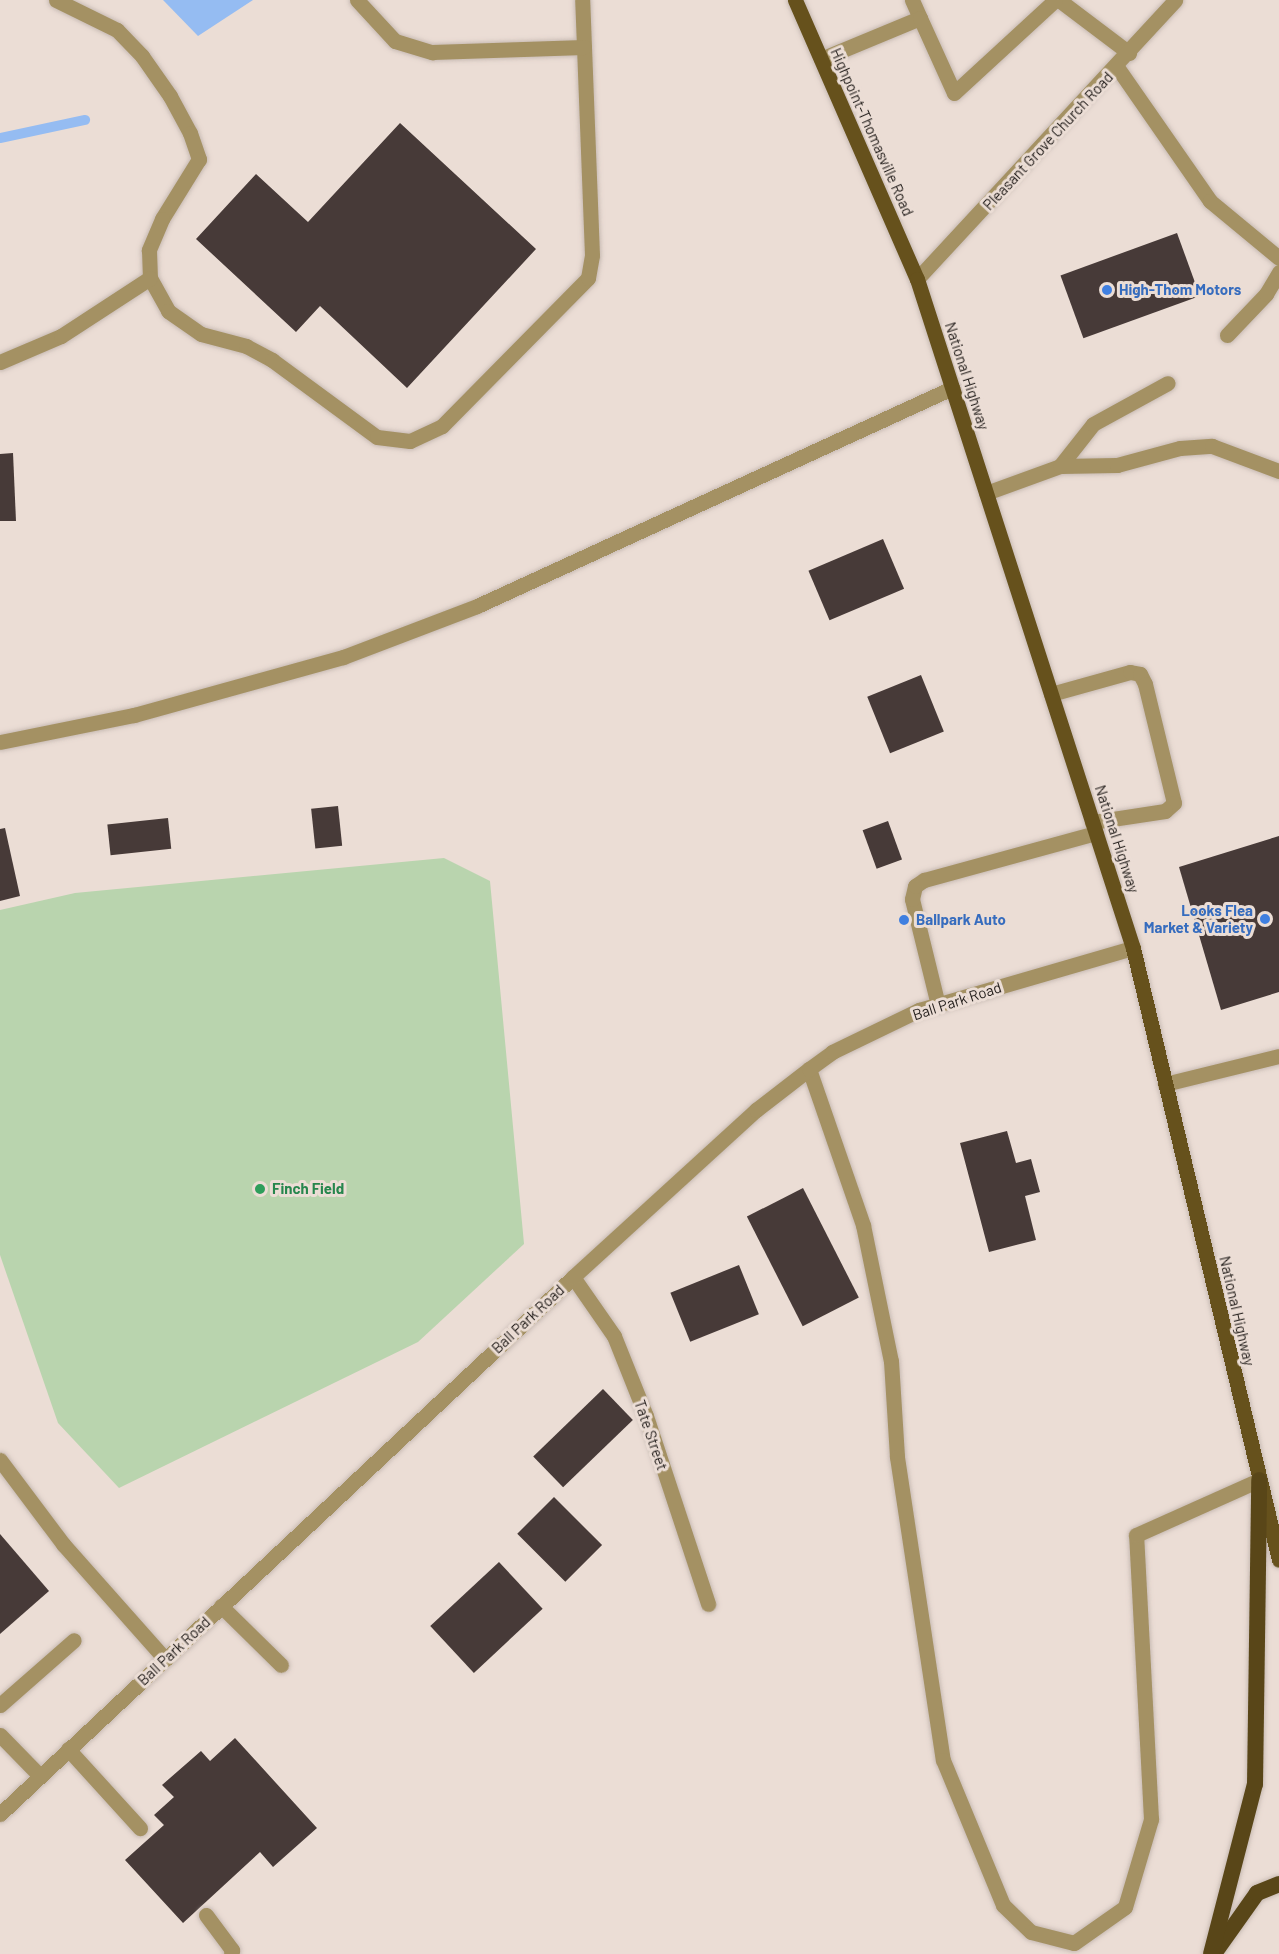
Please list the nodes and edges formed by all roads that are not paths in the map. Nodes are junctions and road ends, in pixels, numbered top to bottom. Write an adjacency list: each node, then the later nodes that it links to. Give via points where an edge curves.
1 (56, 0): 15 (street, via 117,30 142,56 170,96 199,159 162,219 149,250)
2 (357, 0): 9 (street, via 395,41 432,52)
3 (582, 0): 9 (street)
4 (795, 0): 11 (main road, Highpoint-Thomasville Road)
5 (912, 0): 8 (street)
6 (1057, 0): 8 (street, via 954,93); 10 (street)
7 (1175, 0): 10 (street, Pleasant Grove Church Road)
8 (920, 18): 11 (street)
9 (584, 47): 15 (street, via 592,255 588,278 442,426 410,441 377,437 272,360 246,346 201,334 168,311)
10 (1130, 52): 12 (street, Pleasant Grove Church Road)
11 (821, 59): 16 (main road, Highpoint-Thomasville Road)
12 (1117, 67): 13 (street, via 1210,201); 16 (street, Pleasant Grove Church Road)
13 (1279, 258)
14 (1279, 272): 17 (street, via 1266,294)
15 (150, 278): 18 (street, via 61,336)
16 (917, 279): 20 (main road, National Highway)
17 (1227, 335)
18 (0, 362)
19 (1168, 383): 21 (street, via 1093,424)
20 (952, 388): 23 (main road, National Highway); 25 (street, via 477,606 343,657 134,715)
21 (1060, 466): 22 (street, via 1117,465 1180,448 1212,446); 23 (street)
22 (1279, 471)
23 (986, 493): 24 (main road, National Highway)
24 (1051, 694): 26 (main road, National Highway); 26 (street, via 1130,672 1140,674 1145,684 1174,803 1166,811)
25 (0, 742)
26 (1094, 827): 27 (main road, National Highway); 28 (street, via 915,886 912,899)
27 (1133, 948): 28 (street, Ball Park Road); 31 (main road, National Highway)
28 (938, 1005): 30 (street, Ball Park Road, via 832,1053)
29 (1279, 1056): 31 (street)
30 (809, 1070): 32 (street, Ball Park Road, via 756,1110); 34 (street, via 863,1225 891,1361 897,1457 943,1760 1003,1905 1031,1932 1074,1943 1125,1907 1151,1819 1136,1535)
31 (1165, 1084): 34 (main road, National Highway)
32 (573, 1277): 36 (street, Tate Street, via 614,1336 646,1416); 37 (street, Ball Park Road)
33 (0, 1460): 39 (street, via 63,1544)
34 (1258, 1480): 35 (main road, National Highway); 50 (highway, via 1255,1784)
35 (1279, 1560)
36 (708, 1604)
37 (221, 1606): 39 (street, Ball Park Road); 40 (street)
38 (75, 1640): 41 (street)
39 (165, 1659): 43 (street, Ball Park Road)
40 (281, 1665)
41 (0, 1705)
42 (0, 1735): 44 (street)
43 (68, 1749): 44 (street, Ball Park Road); 46 (street)
44 (40, 1776): 45 (street, Ball Park Road)
45 (0, 1814)
46 (140, 1828)
47 (1279, 1884): 50 (highway, via 1257,1893)
48 (206, 1916): 49 (street, via 232,1950)
49 (231, 1954)
50 (1212, 1954)

